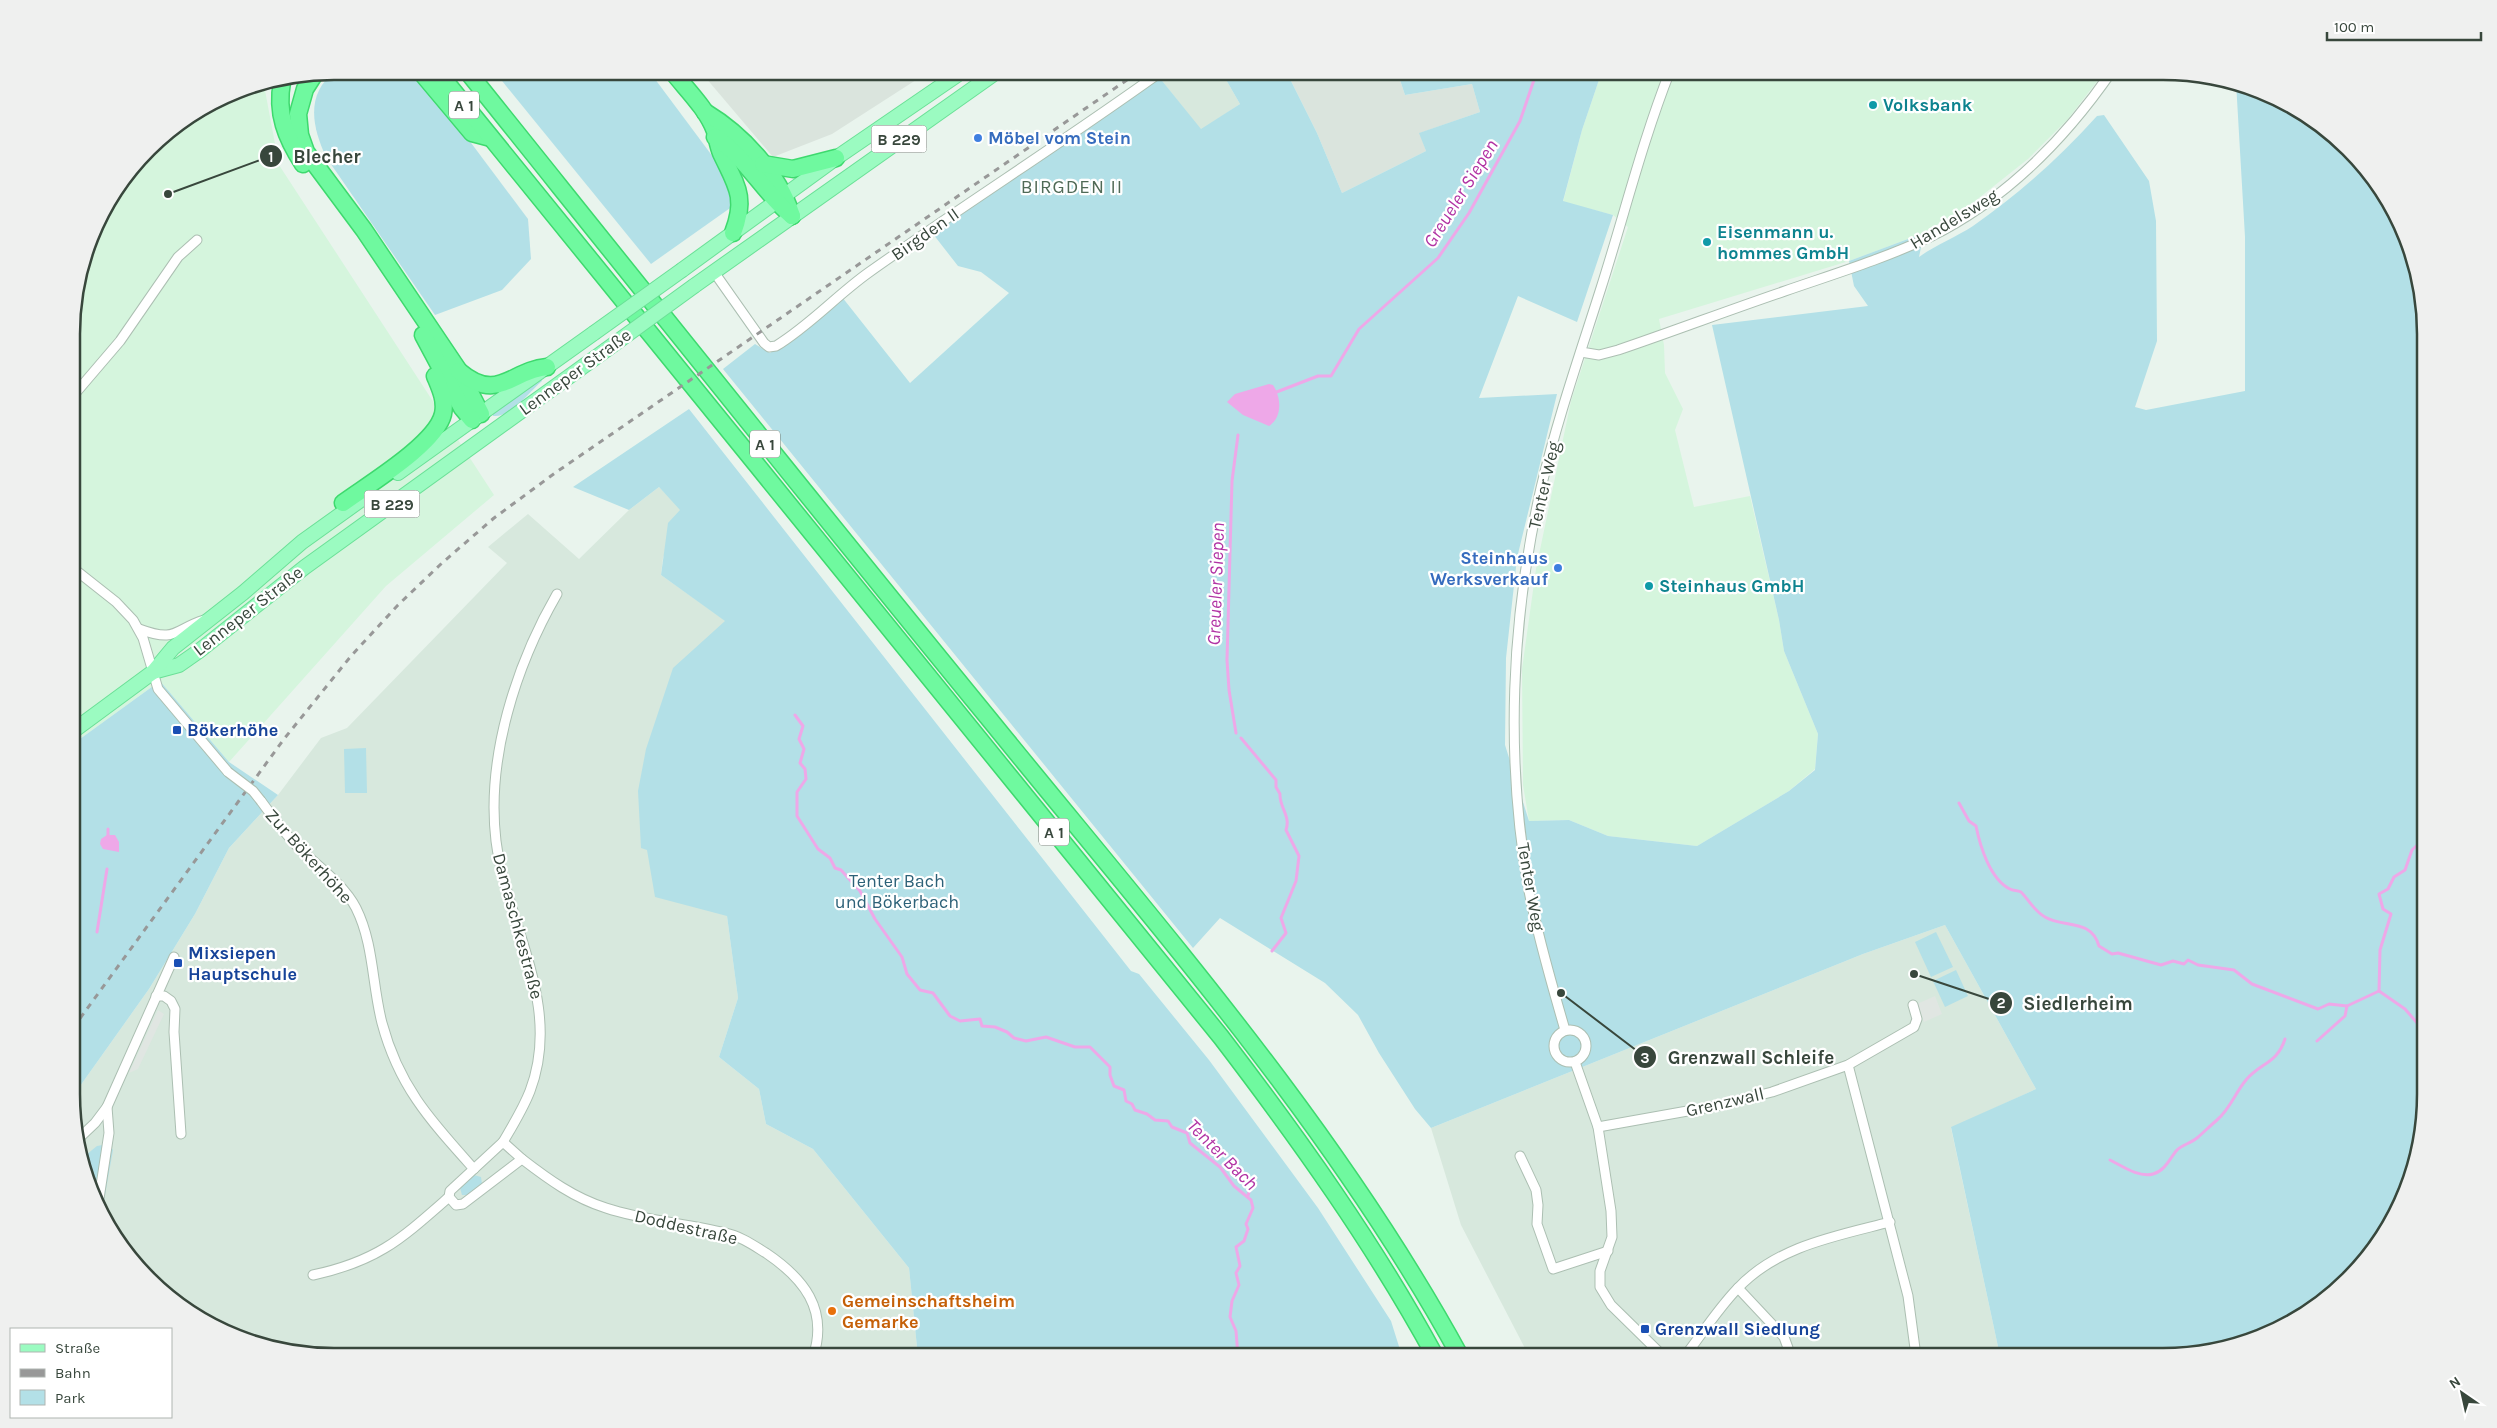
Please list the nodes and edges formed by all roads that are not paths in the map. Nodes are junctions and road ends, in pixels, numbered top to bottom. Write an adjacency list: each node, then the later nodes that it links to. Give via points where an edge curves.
1 (428, 80): 16 (highway, via 472,133)
2 (444, 80): 16 (highway, A 1)
3 (474, 80): 13 (highway, A 1)
4 (478, 80): 13 (highway)
5 (679, 80): 14 (highway)
6 (950, 80): 17 (main road, Lenneper Straße / B 229)
7 (985, 80): 20 (main road, Lenneper Straße / B 229)
8 (1150, 80): 23 (street, Birgden II, via 868,273 776,346 769,347 764,343)
9 (1667, 80): 25 (street, Tenter Weg)
10 (2106, 80): 25 (street, Handelsweg, via 2080,116 2033,166 1988,201 1931,236 1851,269 1618,350 1598,355)
11 (310, 81): 27 (highway, via 298,114 306,152 364,230)
12 (282, 86): 24 (highway, via 282,121 294,150 310,176 360,238)
13 (483, 91): 61 (highway, A 1, via 1237,1024 1356,1186)
14 (703, 111): 15 (highway, via 715,131); 18 (highway, via 724,124)
15 (715, 137): 19 (highway, via 730,147); 21 (highway, via 739,193 740,210)
16 (491, 138): 60 (highway, A 1, via 1221,1037 1337,1198)
17 (836, 158): 18 (highway, via 793,169); 19 (main road, Lenneper Straße / B 229)
18 (763, 164): 19 (highway)
19 (780, 199): 20 (highway); 21 (main road, Lenneper Straße / B 229)
20 (792, 216): 23 (main road, Lenneper Straße / B 229)
21 (733, 233): 26 (main road, Lenneper Straße / B 229, bridge)
22 (196, 240): 28 (street, via 178,256 120,341)
23 (714, 272): 30 (main road, Lenneper Straße / B 229, bridge)
24 (430, 346): 29 (highway, via 462,408); 31 (highway, via 433,372 444,399 439,425 422,445)
25 (1581, 352): 42 (street, Tenter Weg, via 1550,454 1534,524 1520,615 1515,683 1515,759 1525,864 1536,923)
26 (547, 367): 27 (highway, via 532,368 496,385 482,384); 29 (main road, Lenneper Straße / B 229)
27 (459, 371): 29 (highway)
28 (80, 389)
29 (476, 417): 30 (main road); 32 (main road, Lenneper Straße / B 229)
30 (488, 435): 37 (main road, Lenneper Straße / B 229, via 296,573 192,656 179,665)
31 (343, 503): 32 (main road)
32 (336, 518): 35 (main road, Lenneper Straße / B 229, via 302,542)
33 (80, 573): 36 (street, via 116,602)
34 (557, 594): 49 (street, Damaschkestraße, via 529,646 515,687 498,765 495,816 501,867 533,975 541,1022 538,1058 530,1090)
35 (215, 616): 36 (street, via 193,623 170,636); 37 (main road, Lenneper Straße / B 229, via 173,648)
36 (140, 630): 37 (street, Zur Bökerhöhe)
37 (154, 672): 38 (main road, Lenneper Straße / B 229); 52 (street, Zur Bökerhöhe, bridge, via 164,698 228,772 253,791 296,844 354,904 366,935 382,1022 400,1072 427,1116)
38 (80, 728)
39 (174, 957): 40 (street)
40 (156, 996): 45 (street); 47 (street, via 164,996 175,1009)
41 (1913, 1005): 44 (street, Grenzwall, via 1917,1019 1914,1027)
42 (1565, 1030): 43 (street, via 1581,1034 1586,1044 1584,1055); 43 (street, via 1556,1037 1555,1054 1564,1061)
43 (1575, 1062): 46 (street)
44 (1848, 1065): 46 (street, Grenzwall, via 1744,1100); 55 (street)
45 (107, 1107): 48 (street); 53 (street, via 109,1133)
46 (1598, 1127): 56 (street, via 1611,1211 1612,1237)
47 (181, 1134)
48 (83, 1135)
49 (503, 1142): 51 (street, Doddestraße); 52 (street, Damaschkestraße)
50 (1520, 1156): 56 (street, via 1536,1190 1537,1224 1553,1269)
51 (522, 1159): 54 (street, via 461,1206); 59 (street, Doddestraße, via 563,1189 596,1204 638,1216 727,1233 755,1245 798,1277 813,1301 817,1336)
52 (474, 1169): 54 (street, Damaschkestraße, via 451,1189)
53 (100, 1193)
54 (449, 1197): 57 (street, via 386,1249 364,1260)
55 (1890, 1222): 58 (street, via 1798,1248 1765,1266); 65 (street, via 1908,1296)
56 (1608, 1251): 62 (street, via 1599,1275 1604,1296)
57 (313, 1275)
58 (1738, 1288): 63 (street); 64 (street, via 1784,1337)
59 (815, 1348)
60 (1431, 1348)
61 (1455, 1348)
62 (1655, 1348)
63 (1691, 1348)
64 (1788, 1348)
65 (1915, 1348)

